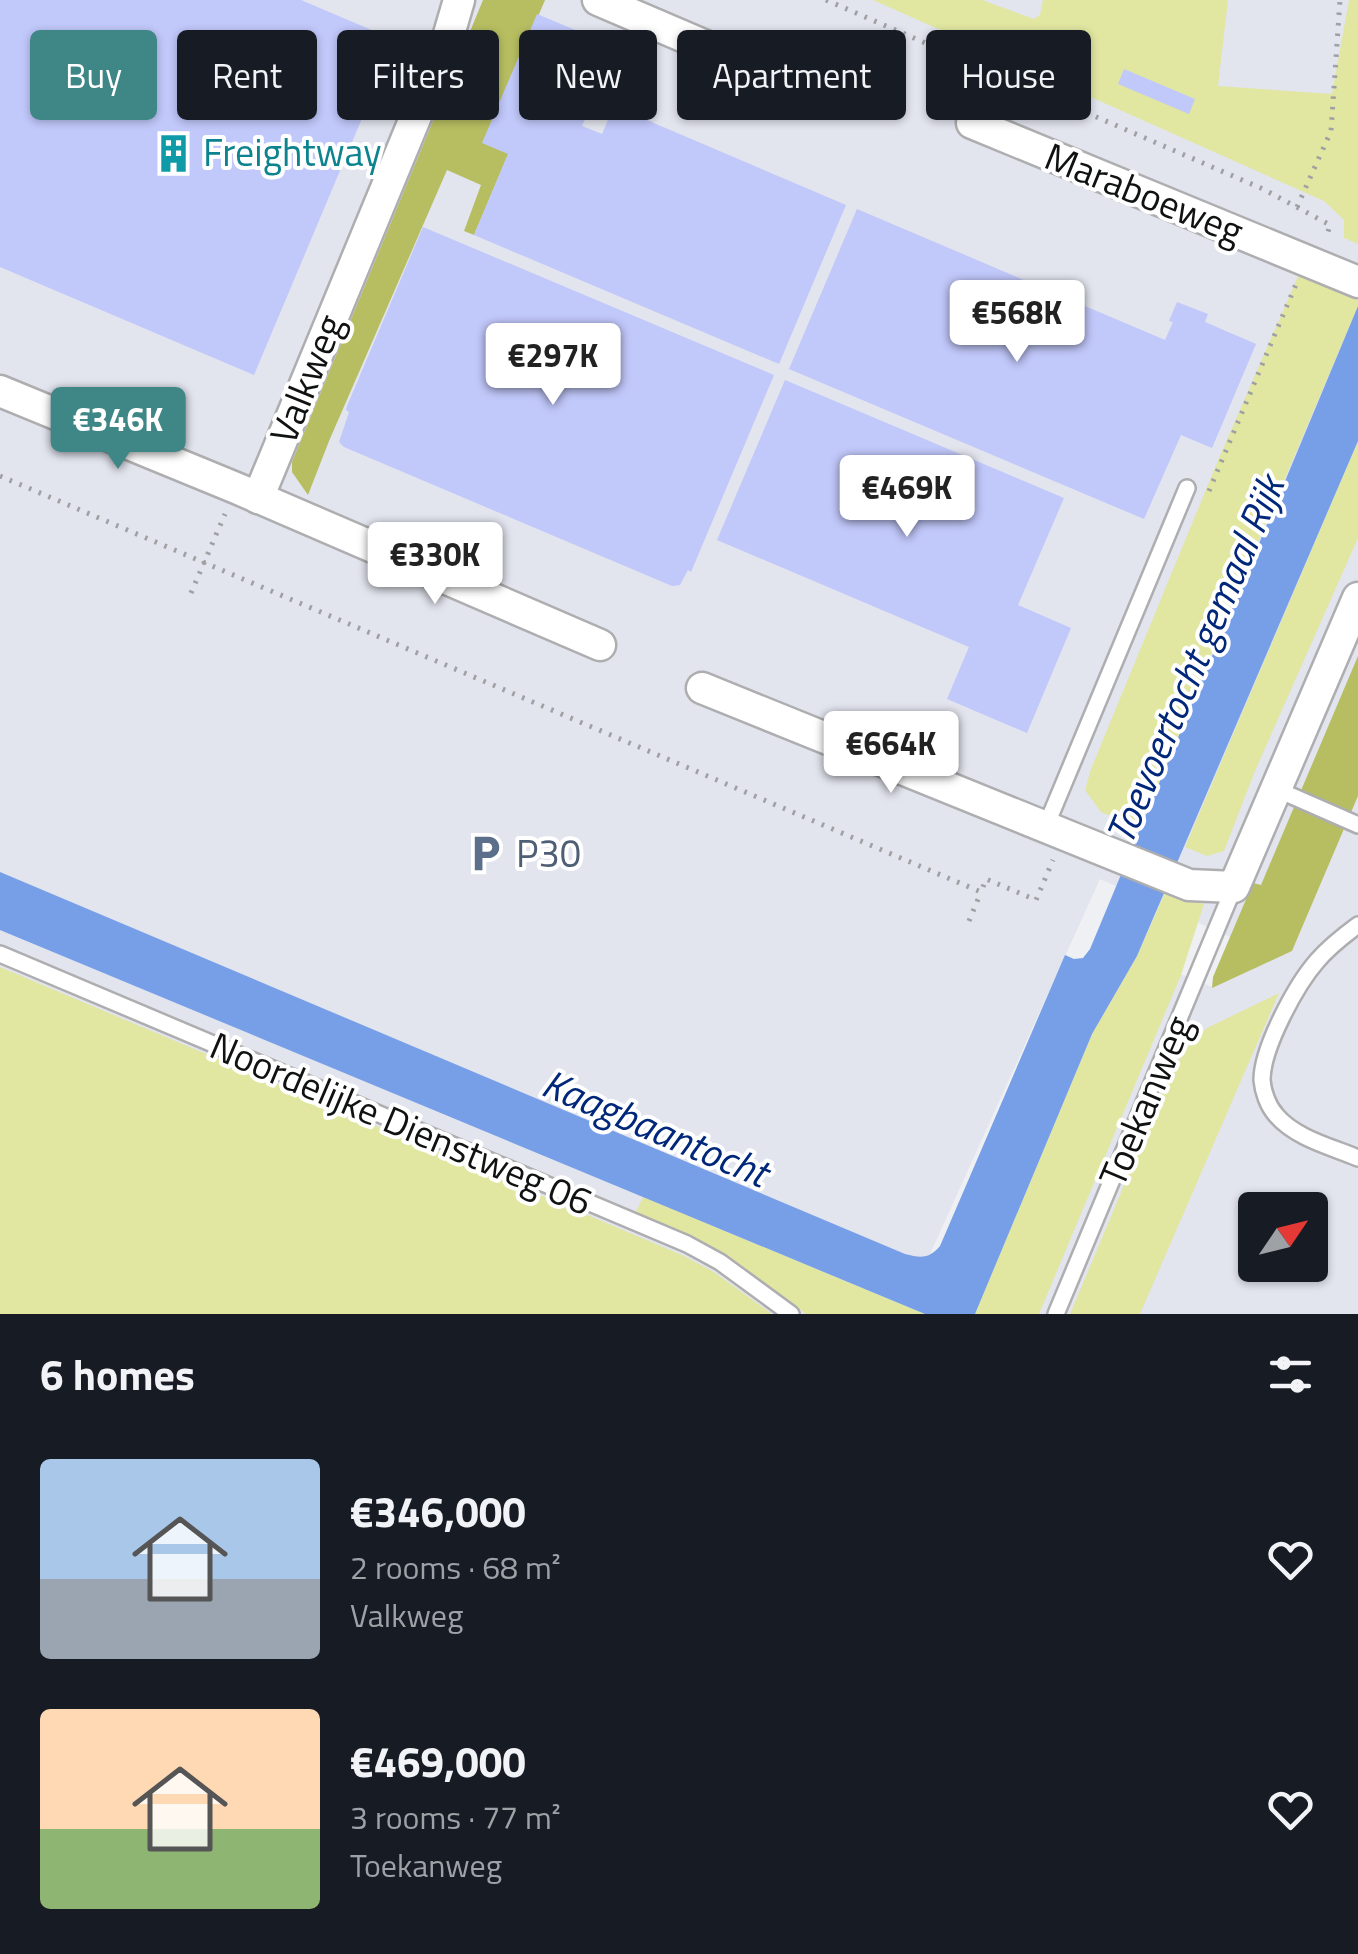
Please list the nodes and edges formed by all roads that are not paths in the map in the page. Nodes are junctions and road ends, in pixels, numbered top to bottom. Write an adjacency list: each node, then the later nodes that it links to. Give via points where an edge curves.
1 (459, 0): 8 (street, Valkweg, via 447,41)
2 (598, 0): 3 (street)
3 (677, 34)
4 (972, 123): 5 (street, Maraboeweg)
5 (1356, 281)
6 (0, 391): 8 (street)
7 (1187, 488): 14 (lane)
8 (247, 493): 10 (street)
9 (1358, 598): 12 (street, Toekanweg)
10 (600, 646)
11 (702, 688): 14 (street)
12 (1276, 789): 13 (lane); 15 (street, Toekanweg)
13 (1358, 825)
14 (1055, 829): 15 (street, via 1188,885)
15 (1234, 887): 20 (lane, Toekanweg)
16 (1358, 925): 18 (lane, via 1299,985 1262,1080 1270,1106 1286,1124)
17 (0, 954): 19 (lane, Noordelijke Dienstweg 06, via 687,1244)
18 (1358, 1158)
19 (791, 1314)
20 (1056, 1314)

